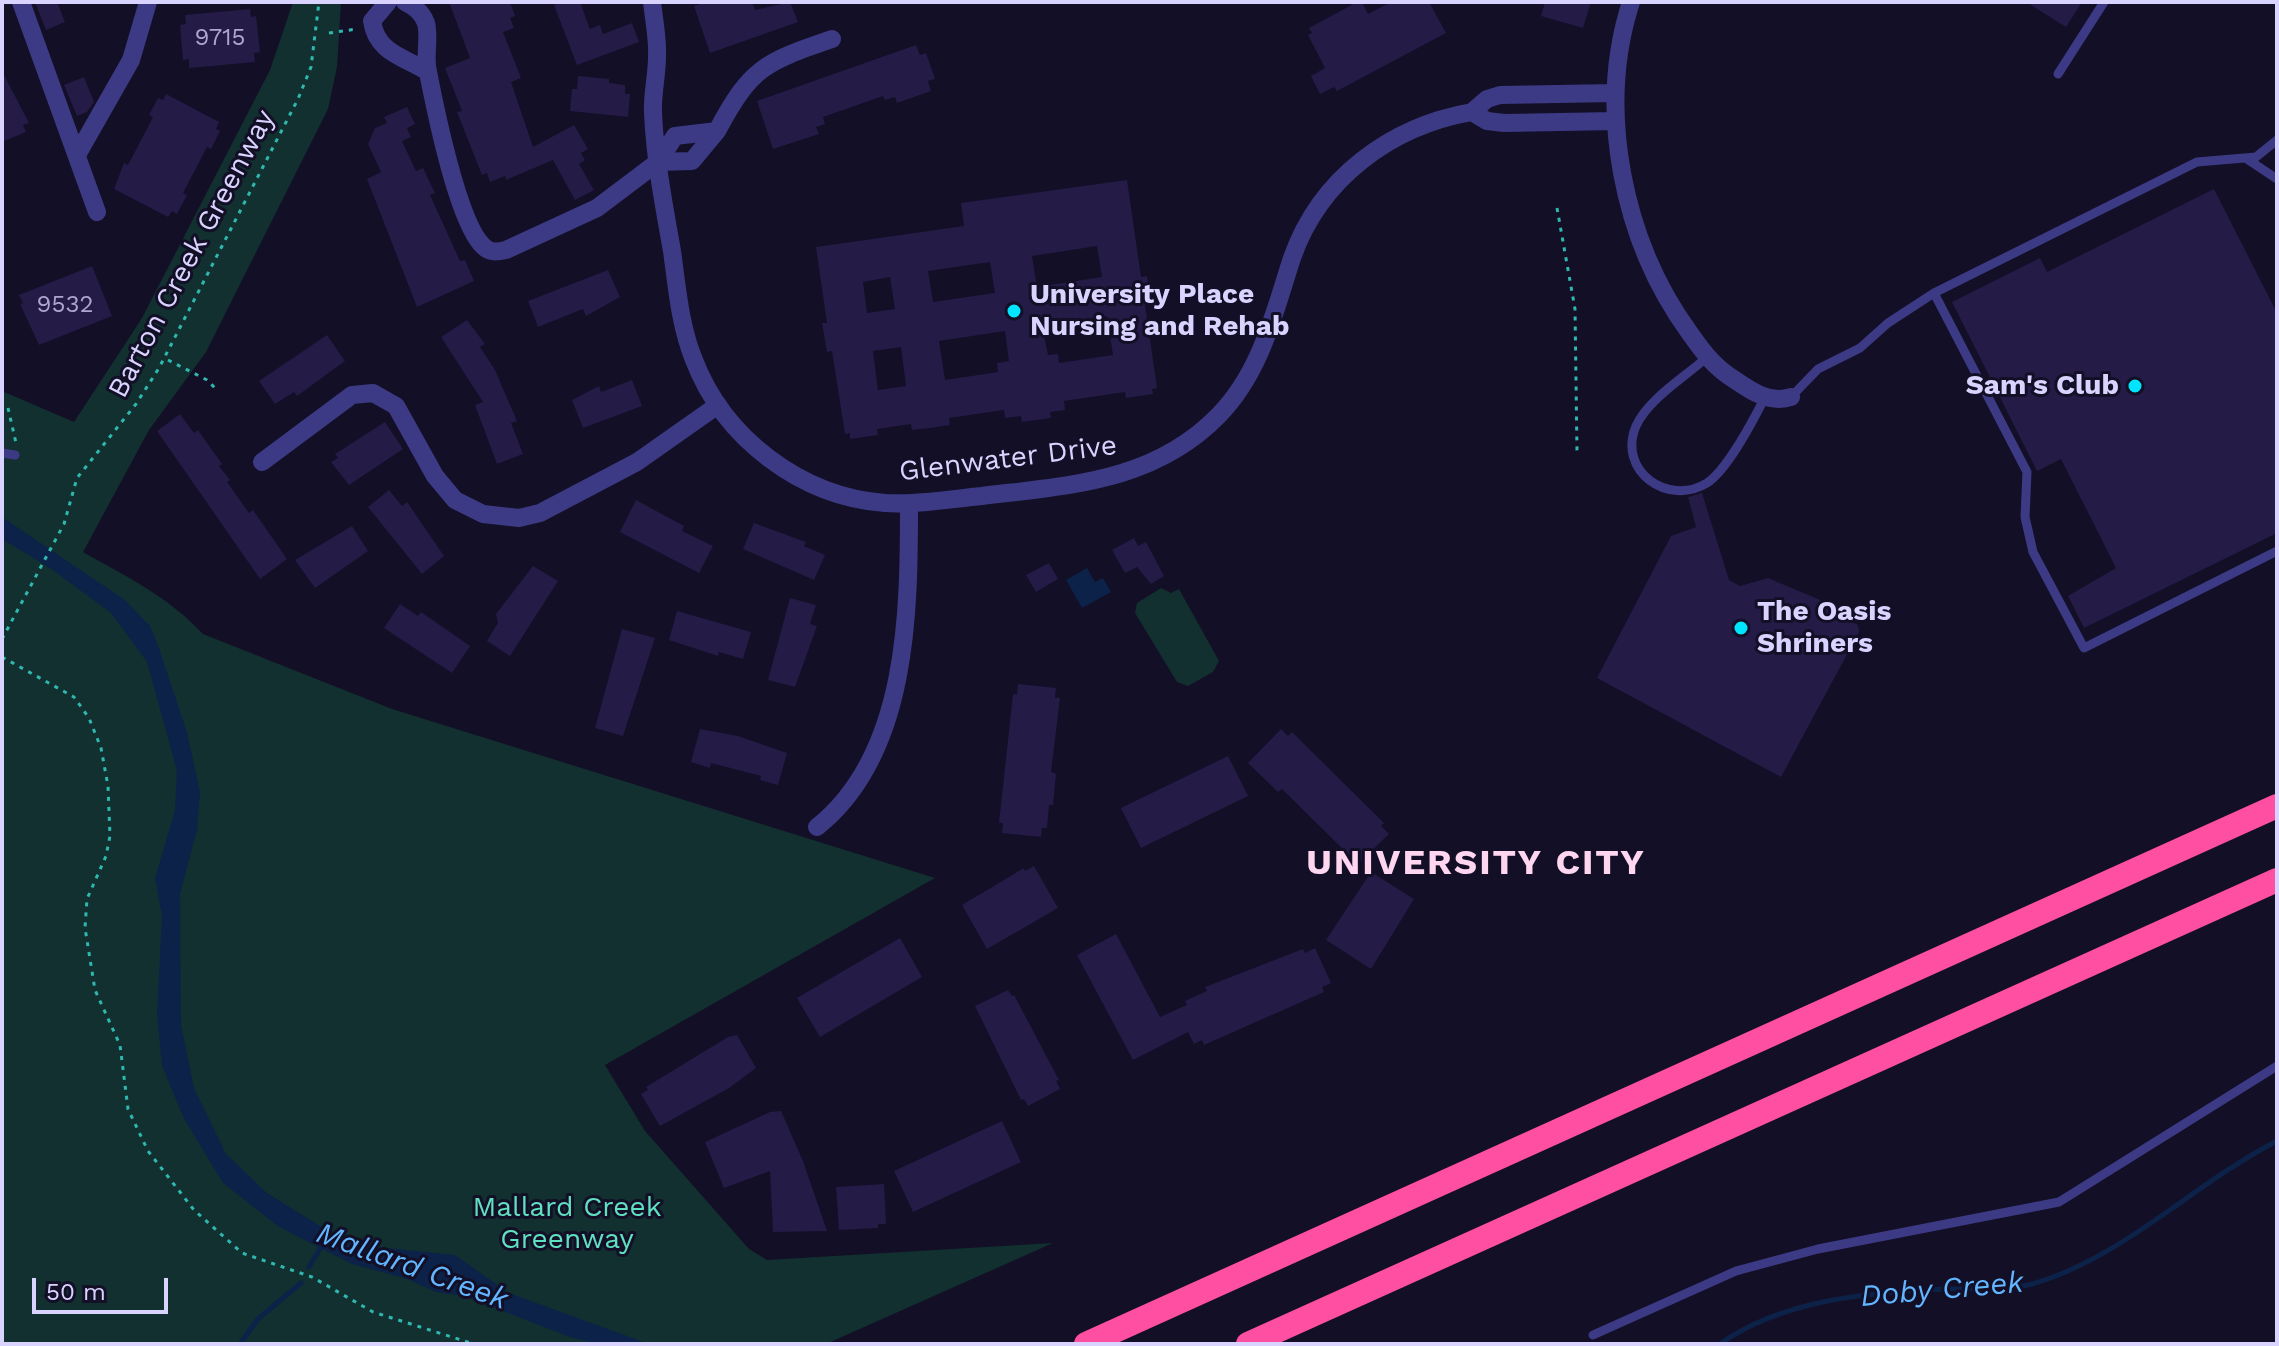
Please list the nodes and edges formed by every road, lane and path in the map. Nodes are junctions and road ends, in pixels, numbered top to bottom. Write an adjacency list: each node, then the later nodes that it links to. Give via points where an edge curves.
1 (21, 2): 19 (street)
2 (148, 2): 19 (street, via 131,60)
3 (319, 2): 39 (path, Barton Creek Greenway, via 314,57 298,99 159,368 77,478 64,524)
4 (388, 2): 12 (street, via 372,21 377,37 394,56)
5 (405, 2): 12 (street, via 425,19)
6 (652, 2): 21 (street, Glenwater Drive)
7 (1631, 2): 14 (street, via 1620,37)
8 (2104, 2): 13 (lane)
9 (360, 28): 10 (path)
10 (329, 33)
11 (832, 39): 17 (street, via 760,69 744,84)
12 (428, 72): 21 (street, via 448,164 476,234 491,251 506,250 583,216)
13 (2058, 74)
14 (1615, 93): 15 (street, Glenwater Drive, via 1500,95); 16 (street)
15 (1472, 112): 16 (street, via 1504,123); 37 (street, Glenwater Drive, via 1401,134 1331,190 1300,240 1267,335 1241,388 1179,449 1151,465 1102,481)
16 (1616, 121): 26 (street, via 1648,259)
17 (717, 131): 21 (street, via 692,161); 21 (street, via 675,136)
18 (2277, 140): 20 (lane)
19 (77, 155): 24 (street)
20 (2247, 159): 22 (lane); 25 (lane, via 2197,162)
21 (658, 162): 31 (street, Glenwater Drive, via 689,347)
22 (2277, 179)
23 (1557, 208): 33 (path, via 1575,309)
24 (97, 212)
25 (1934, 293): 30 (lane, via 1860,348 1818,369); 38 (lane, via 2027,472 2025,517 2033,552 2084,648)
26 (1706, 358): 29 (street); 29 (lane, via 1649,409 1636,428 1635,459 1655,486 1677,493 1712,479)
27 (168, 360): 28 (path)
28 (217, 390)
29 (1765, 397): 30 (street)
30 (1791, 397)
31 (718, 405): 36 (street, via 637,462 540,513 519,518 483,514 455,500 435,476 396,406 373,393 352,395); 37 (street, Glenwater Drive, via 759,451 804,480 849,497)
32 (8, 408): 35 (path)
33 (1577, 452)
34 (2, 453): 35 (lane)
35 (15, 455)
36 (262, 462)
37 (909, 504): 43 (street, via 909,612 899,669 863,776)
38 (2277, 551)
39 (2, 639)
40 (2, 657): 48 (path, via 74,697 101,748 110,836 87,899 85,928 95,990 120,1045 128,1109 148,1151 194,1210 242,1253 312,1277 373,1312)
41 (2277, 791): 44 (highway)
42 (2277, 806): 44 (highway)
43 (817, 827)
44 (2155, 860): 49 (highway)
45 (2277, 880): 50 (highway)
46 (2277, 1066): 47 (lane, via 2059,1202 1818,1249 1736,1271)
47 (1593, 1335)
48 (474, 1344)
49 (1086, 1344)
50 (1248, 1344)

